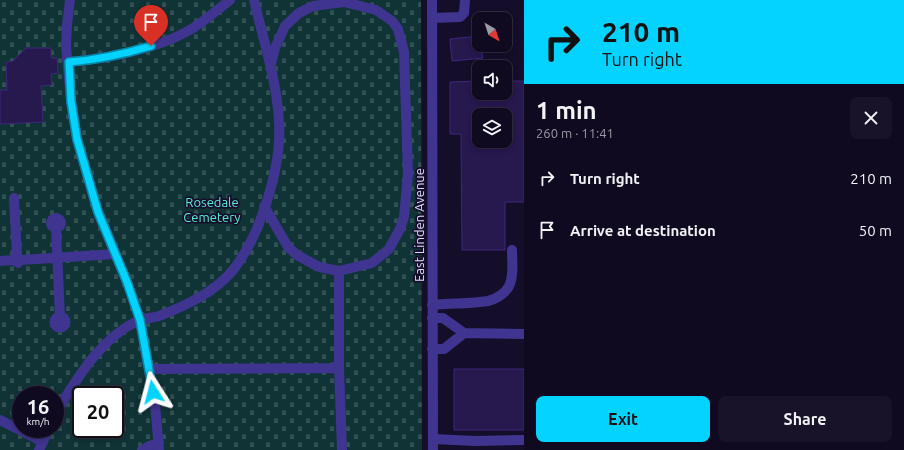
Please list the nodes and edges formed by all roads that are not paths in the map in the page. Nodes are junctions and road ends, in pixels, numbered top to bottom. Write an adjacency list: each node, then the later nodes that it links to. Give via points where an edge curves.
1 (70, 0): 7 (street, via 66,46)
2 (230, 0): 7 (street, via 188,31 161,42 130,52)
3 (254, 0): 8 (street)
4 (432, 0): 6 (street, East Linden Avenue)
5 (465, 0): 6 (street, via 464,13 460,17)
6 (432, 18): 18 (street, East Linden Avenue)
7 (69, 62): 13 (street, via 71,101 77,139 98,212)
8 (270, 68): 10 (street, via 278,104 279,152 276,171); 17 (street, via 284,26 299,13 313,6 344,2 376,10 392,21 398,29 404,52 408,174 404,217 389,249 372,263)
9 (14, 198): 15 (street)
10 (264, 206): 17 (street, via 288,247 297,255 319,268); 21 (street, via 260,221 243,256 219,284 180,307 159,316)
11 (56, 228): 14 (street)
12 (512, 250): 18 (street, via 512,277 506,291 499,296 489,301)
13 (115, 254): 14 (street); 21 (street)
14 (57, 258): 15 (street); 19 (street)
15 (17, 259): 16 (street)
16 (0, 260)
17 (339, 271): 25 (street)
18 (432, 305): 20 (street, East Linden Avenue)
19 (60, 317)
20 (432, 318): 22 (street, via 443,318); 24 (street, East Linden Avenue)
21 (140, 320): 26 (street); 27 (street, via 122,330 100,350 82,371)
22 (464, 333): 23 (street); 24 (street, via 444,348)
23 (524, 334)
24 (432, 349): 29 (street, East Linden Avenue)
25 (339, 368): 26 (street); 34 (street)
26 (149, 369): 32 (street)
27 (64, 400)
28 (0, 420): 31 (street)
29 (433, 439): 30 (street); 35 (street, East Linden Avenue)
30 (524, 440)
31 (41, 446)
32 (159, 447): 33 (street, via 149,446)
33 (142, 450)
34 (342, 450)
35 (433, 450)

